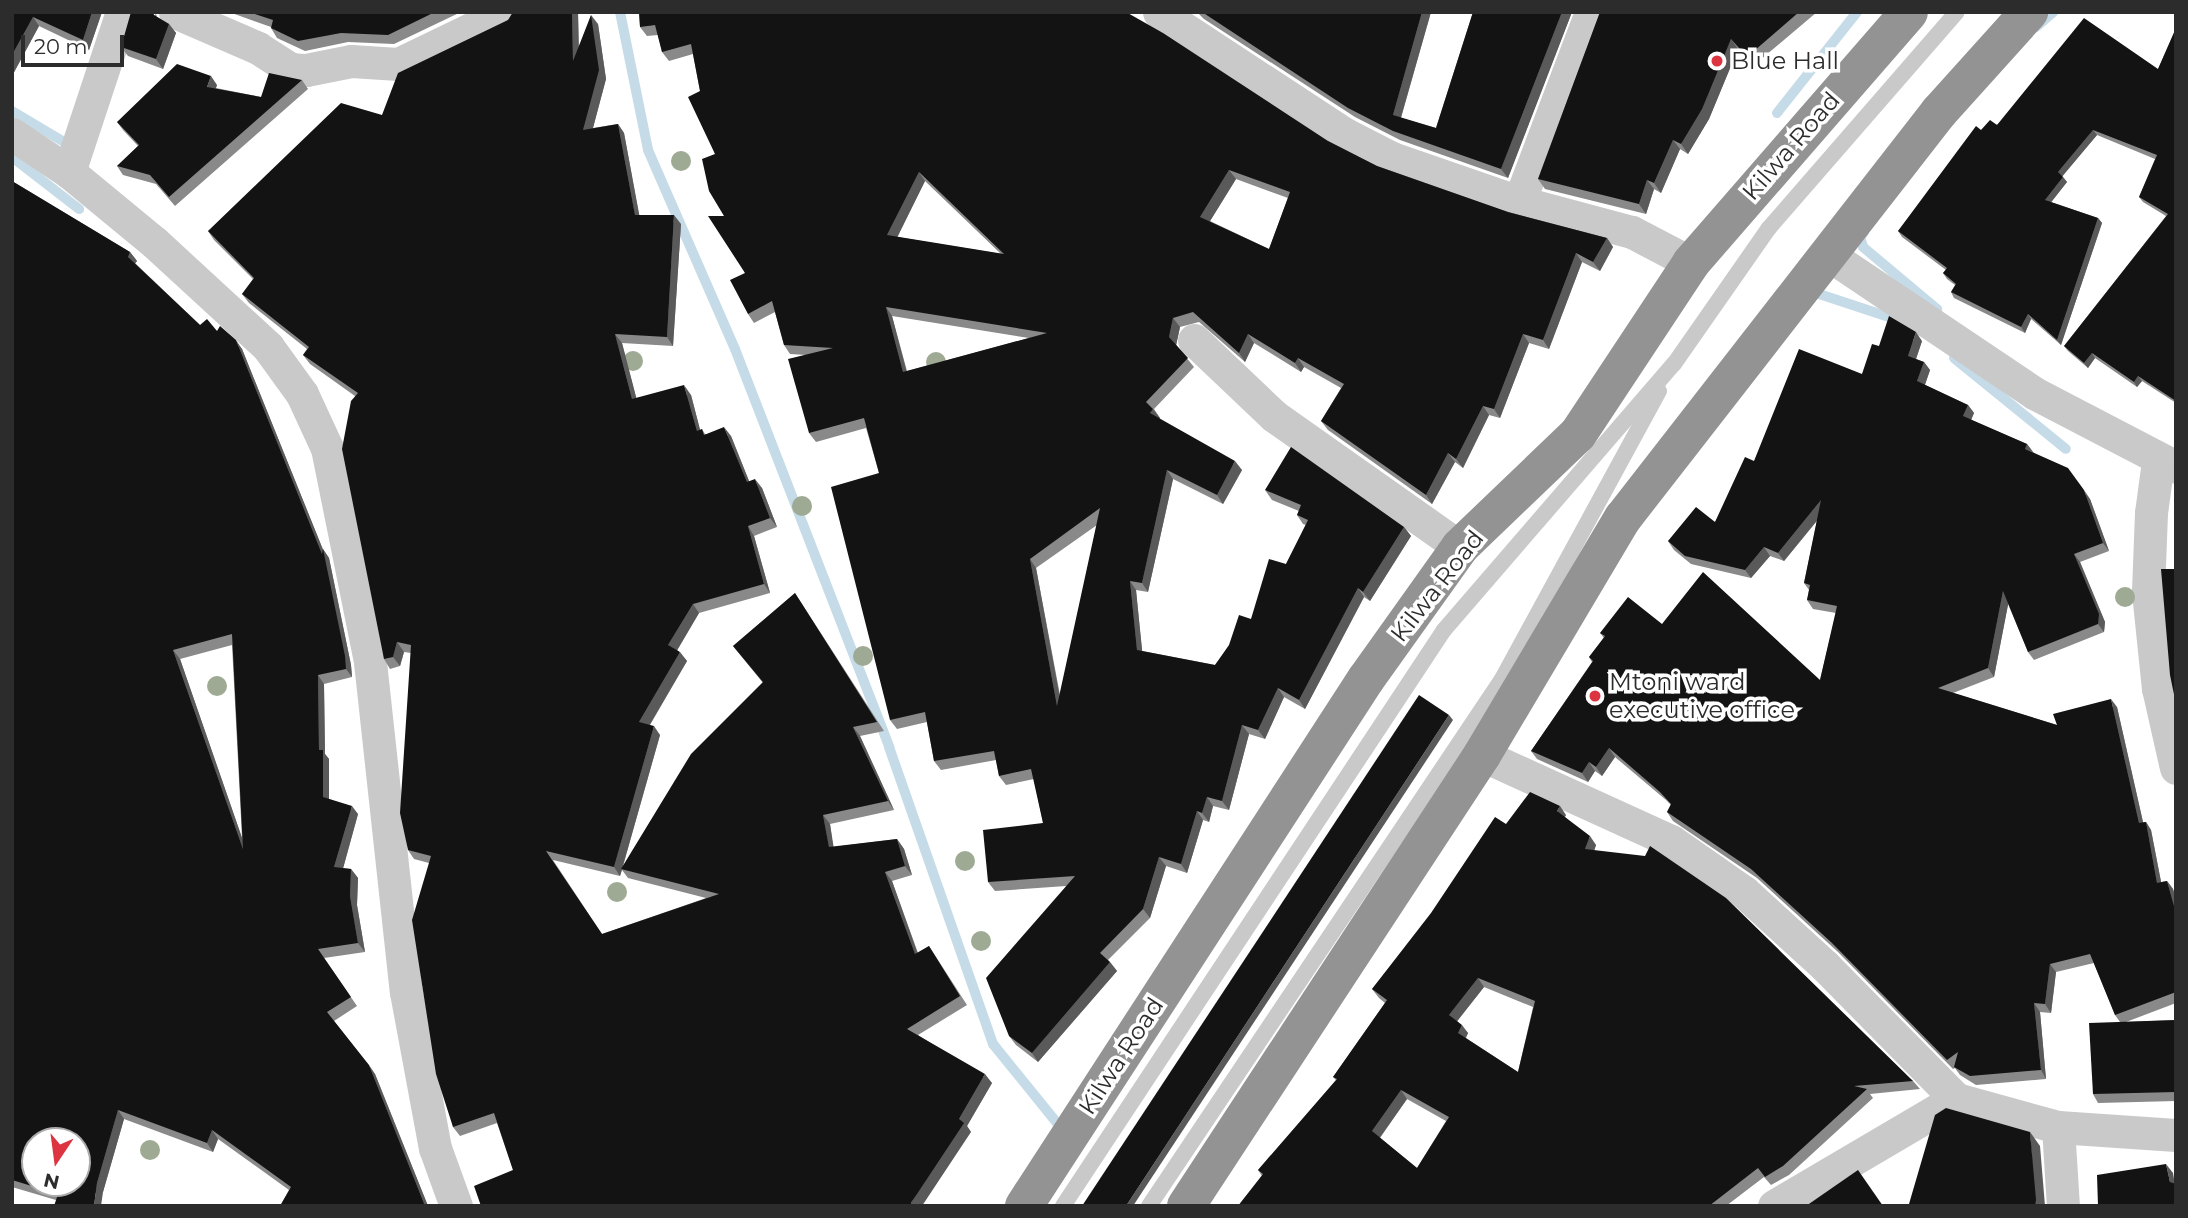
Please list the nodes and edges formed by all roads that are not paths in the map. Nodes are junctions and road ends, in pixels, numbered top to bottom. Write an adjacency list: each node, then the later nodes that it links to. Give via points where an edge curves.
1 (122, 12): 10 (street)
2 (174, 12): 3 (street, via 258,48 290,69 306,70 351,61 398,64)
3 (506, 12)
4 (1159, 12): 11 (street, via 1345,134 1392,158)
5 (1591, 12): 11 (street)
6 (1958, 12): 15 (lane, via 1769,228)
7 (2029, 12): 12 (highway, via 1939,112)
8 (1901, 15): 13 (highway, Kilwa Road)
9 (12, 134): 10 (street)
10 (69, 172): 23 (street, via 268,347 302,394 327,448 370,662 406,992 435,1148)
11 (1519, 202): 13 (street, via 1632,232)
12 (1826, 253): 16 (street, via 2034,393); 18 (highway, via 1623,517)
13 (1691, 263): 17 (highway, Kilwa Road, via 1578,434)
14 (1194, 340): 17 (street, via 1274,416)
15 (1674, 364): 25 (lane, via 1444,630); 26 (lane, via 1502,679)
16 (2167, 464): 19 (street, via 2148,592 2158,688)
17 (1460, 547): 24 (highway, Kilwa Road, via 1366,679)
18 (1482, 755): 20 (street, via 1671,841 1744,892 1825,966); 27 (highway)
19 (2176, 768)
20 (1956, 1099): 21 (street); 28 (street)
21 (2058, 1127): 22 (street); 29 (street)
22 (2176, 1135)
23 (456, 1206)
24 (1024, 1206)
25 (1063, 1206)
26 (1149, 1206)
27 (1186, 1206)
28 (1774, 1206)
29 (2063, 1206)

